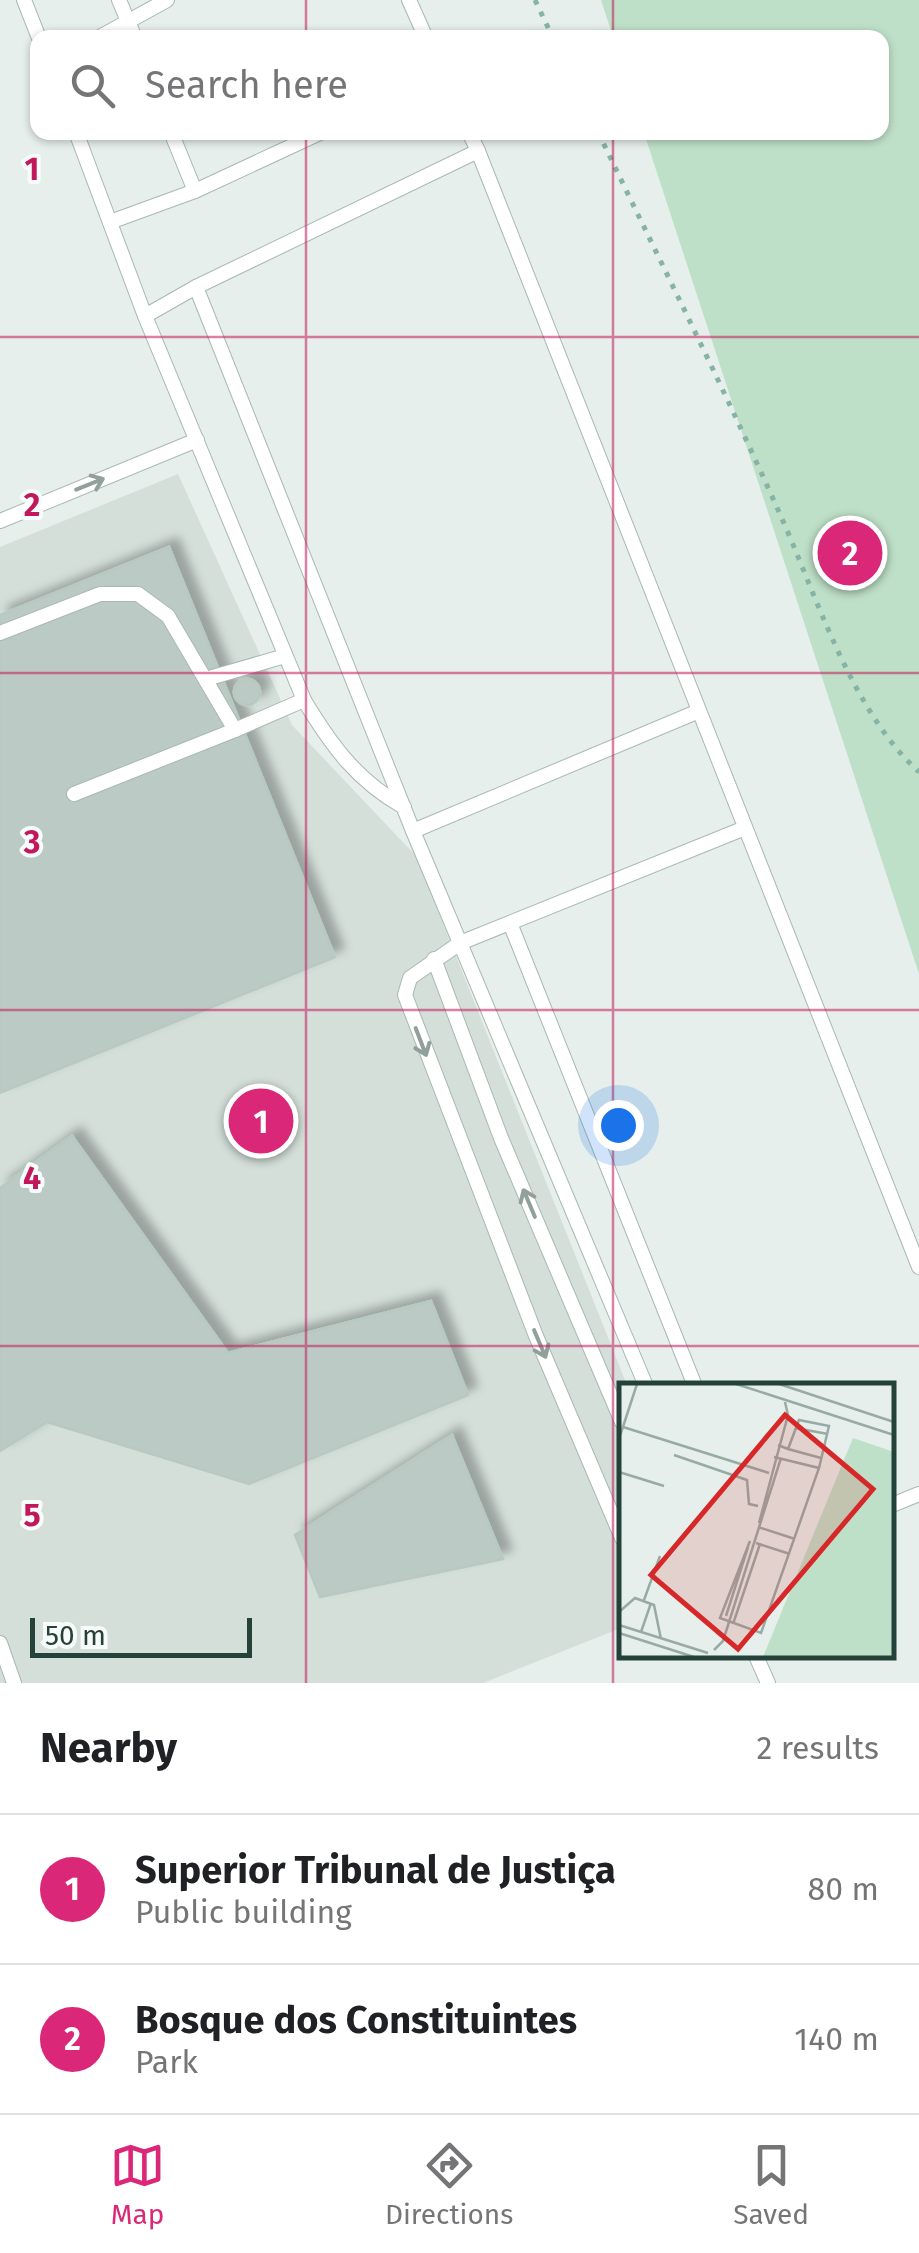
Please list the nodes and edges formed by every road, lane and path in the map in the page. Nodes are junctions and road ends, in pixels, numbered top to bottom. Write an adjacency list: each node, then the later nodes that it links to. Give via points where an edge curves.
1 (24, 0): 7 (lane)
2 (119, 0): 6 (lane)
3 (168, 0): 6 (lane)
4 (409, 0): 10 (lane)
5 (535, 0): 11 (path)
6 (129, 22): 8 (lane); 9 (lane)
7 (36, 30)
8 (114, 30)
9 (132, 30)
10 (422, 30)
11 (549, 30)
12 (79, 140): 19 (lane)
13 (174, 140): 18 (lane)
14 (304, 140): 18 (lane)
15 (473, 140): 17 (lane)
16 (602, 140): 30 (path, via 854,684)
17 (478, 152): 20 (lane); 28 (lane)
18 (194, 190): 19 (lane)
19 (110, 222): 21 (lane)
20 (196, 287): 21 (lane); 32 (lane)
21 (145, 316): 22 (lane)
22 (197, 440): 23 (lane, one-way to 22); 25 (lane)
23 (0, 521)
24 (0, 633): 26 (lane, via 100,594 138,594 168,616)
25 (285, 656): 26 (lane); 27 (lane)
26 (206, 680): 29 (lane)
27 (304, 700): 29 (lane); 32 (lane, via 354,772)
28 (699, 712): 33 (lane); 34 (lane)
29 (236, 730): 31 (lane)
30 (919, 772)
31 (74, 794)
32 (404, 806): 34 (lane)
33 (745, 828): 35 (lane); 38 (lane)
34 (414, 831): 36 (lane)
35 (510, 923): 36 (lane); 40 (lane)
36 (460, 943): 37 (lane); 39 (lane)
37 (434, 960): 41 (lane, one-way to 37); 44 (lane, one-way to 44, via 410,978 410,1013)
38 (919, 1267)
39 (645, 1383)
40 (694, 1383)
41 (619, 1415)
42 (919, 1494): 43 (lane)
43 (894, 1504)
44 (619, 1531)
45 (0, 1644): 47 (lane)
46 (757, 1658): 48 (lane)
47 (14, 1683)
48 (768, 1683)

